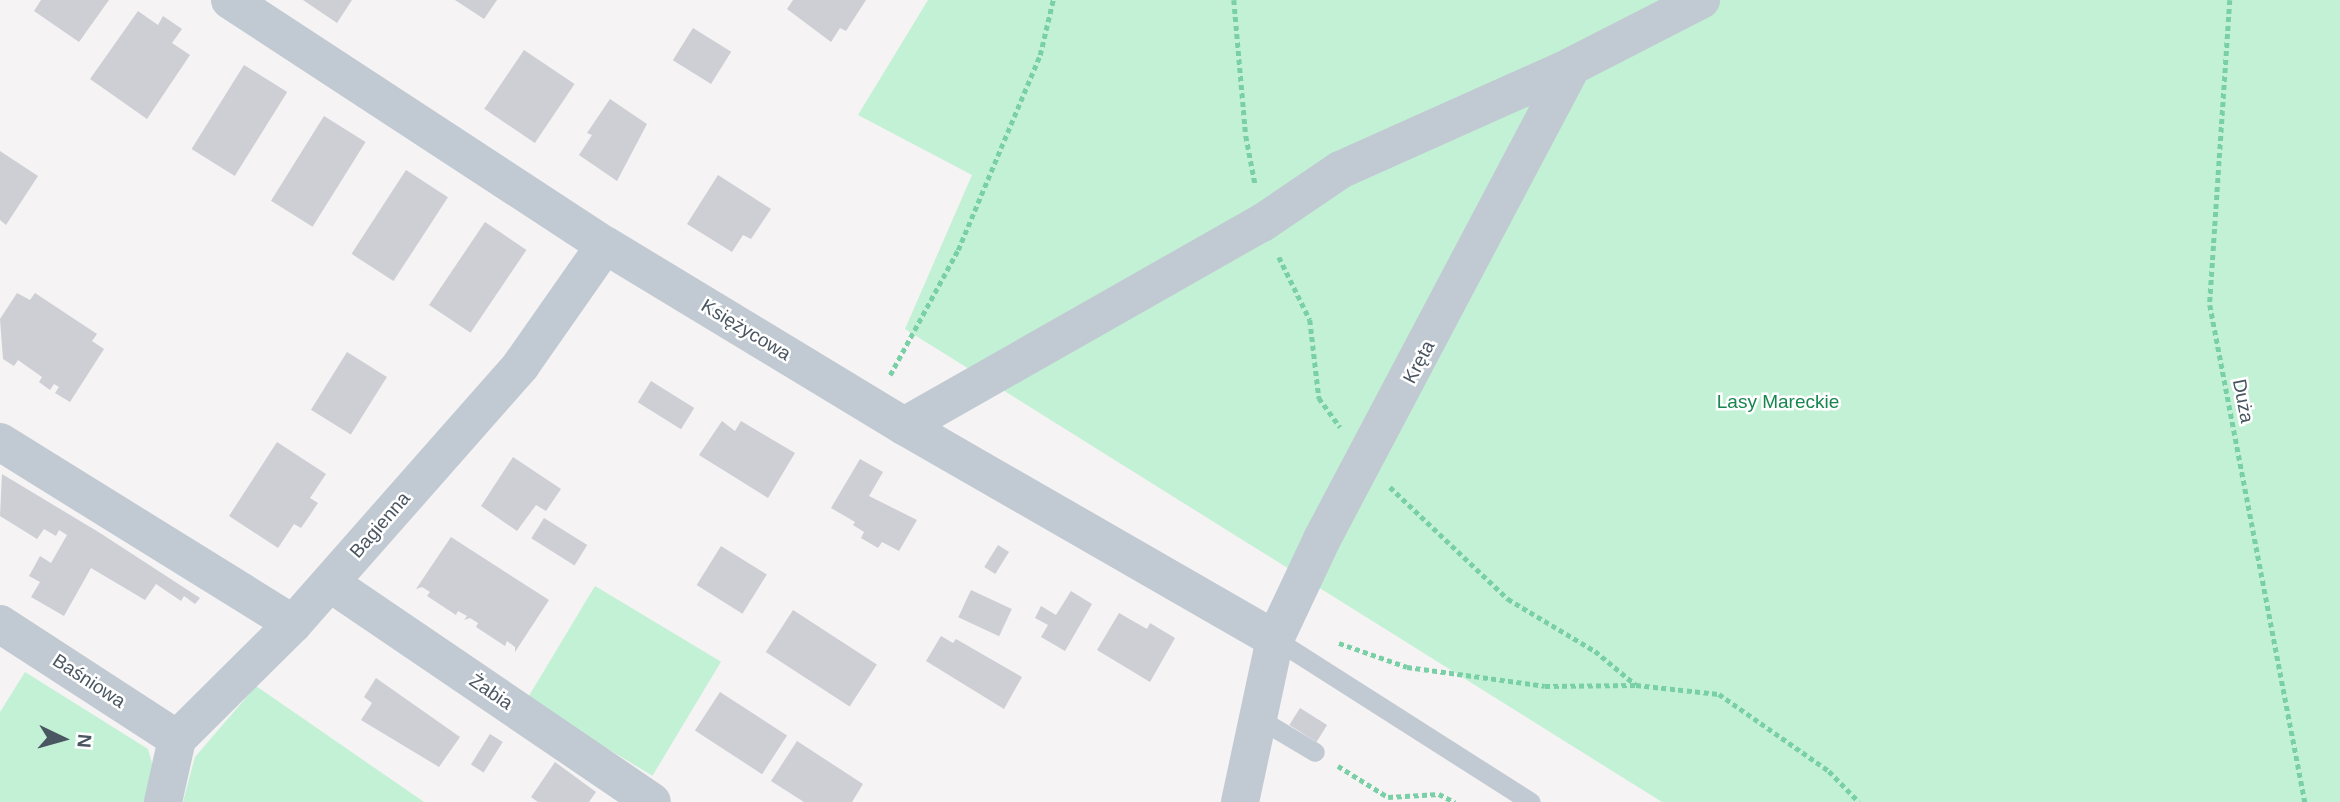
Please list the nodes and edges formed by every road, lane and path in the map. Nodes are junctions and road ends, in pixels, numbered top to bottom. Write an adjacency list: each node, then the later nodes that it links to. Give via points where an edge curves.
1 (230, 0): 6 (street, Księżycowa)
2 (1053, 0): 7 (path, via 1040,55)
3 (1701, 0): 5 (street)
4 (2230, 0): 24 (path, Duża, via 2210,305)
5 (1572, 66): 7 (street, via 1340,170 1262,223); 9 (street, Kręta)
6 (606, 245): 7 (street, Księżycowa); 10 (street, Bagienna, via 521,365)
7 (889, 416): 13 (street, Księżycowa)
8 (0, 442): 12 (street)
9 (1365, 463): 13 (street, Kręta); 14 (path, via 1508,599 1595,651)
10 (330, 583): 12 (street, Bagienna); 19 (street, Żabia)
11 (0, 624): 16 (street, Baśniowa)
12 (293, 624): 16 (street, Bagienna)
13 (1279, 631): 14 (path, via 1407,667 1545,686); 15 (street, Kręta); 22 (lane)
14 (1636, 685): 23 (path, via 1719,694 1829,771)
15 (1258, 718): 17 (lane); 20 (street, Kręta)
16 (177, 738): 18 (street)
17 (1315, 752): 21 (path, via 1388,797 1438,794)
18 (163, 802)
19 (652, 802)
20 (1240, 802)
21 (1455, 802)
22 (1531, 802)
23 (1860, 802)
24 (2305, 802)

